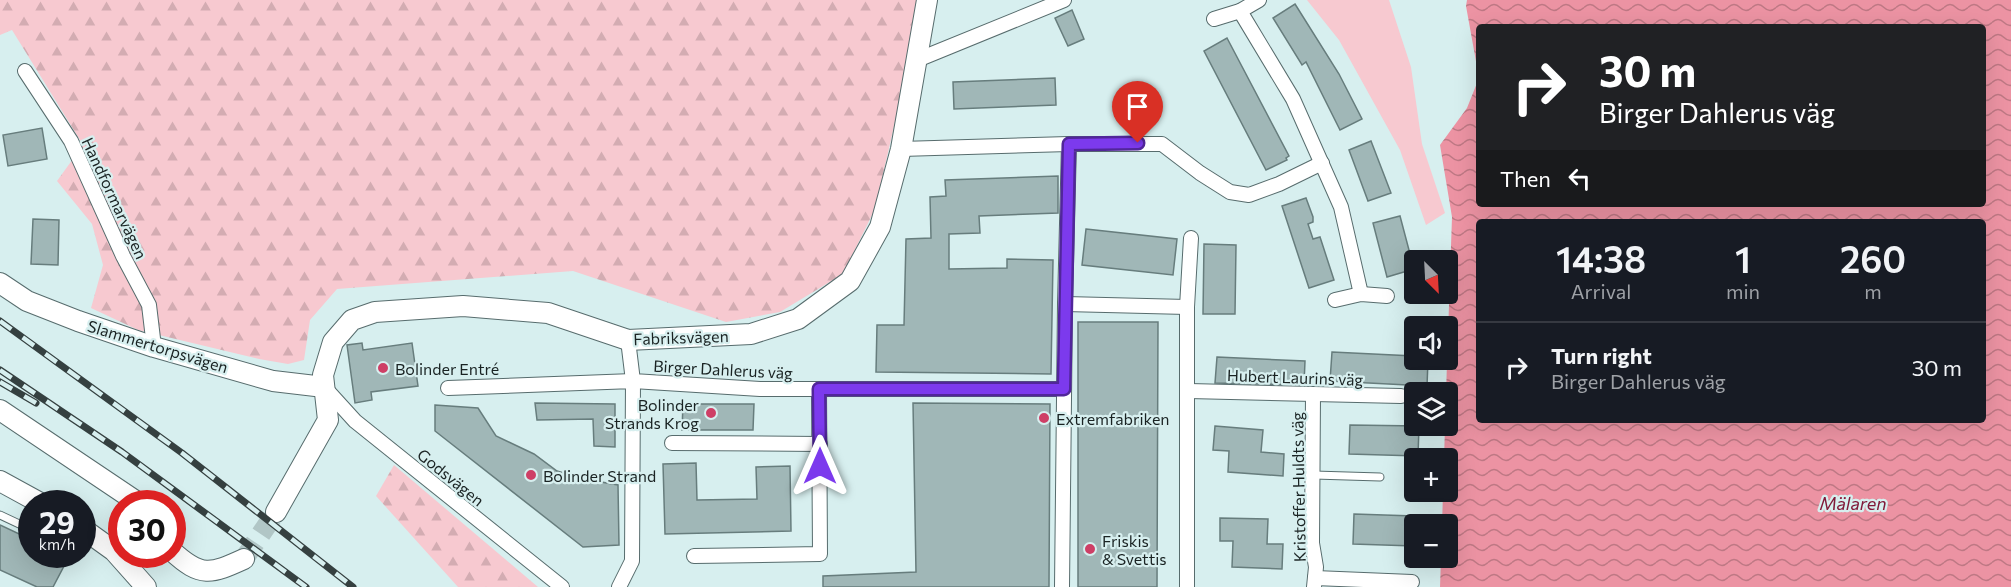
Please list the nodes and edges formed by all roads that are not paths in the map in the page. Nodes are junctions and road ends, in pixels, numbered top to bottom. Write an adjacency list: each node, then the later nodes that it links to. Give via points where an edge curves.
1 (927, 0): 6 (street, Fabriksvägen)
2 (1064, 0): 6 (street)
3 (1259, 0): 4 (street)
4 (1240, 11): 5 (street); 10 (street, via 1293,99)
5 (1214, 20)
6 (917, 60): 9 (street, Fabriksvägen)
7 (25, 71): 19 (street, Handformarvägen, via 71,141 148,305)
8 (1069, 144): 9 (street); 10 (street, via 1162,144 1230,192 1249,195); 16 (street)
9 (901, 148): 18 (street, Fabriksvägen, via 880,227 850,281 798,319 751,334)
10 (1322, 163): 13 (street, via 1341,207)
11 (1191, 238): 17 (street)
12 (0, 283): 19 (street, Slammertorpsvägen, via 27,301)
13 (1361, 294): 14 (street); 15 (street)
14 (1387, 296)
15 (1335, 300)
16 (1065, 304): 17 (street); 24 (street)
17 (1187, 307): 25 (street)
18 (628, 340): 20 (street, Birger Dahlerus väg); 21 (street, Fabriksvägen, via 548,313 463,306 375,312 352,320 333,342 323,375)
19 (154, 347): 21 (street, Slammertorpsvägen, via 273,381)
20 (633, 381): 22 (street, Birger Dahlerus väg); 23 (street, Birger Dahlerus väg); 47 (street, via 632,561)
21 (324, 387): 36 (street, Fabriksvägen, via 328,420); 46 (street, Godsvägen, via 355,421)
22 (448, 388)
23 (819, 389): 24 (street, Birger Dahlerus väg); 30 (street)
24 (1064, 389): 48 (street)
25 (1189, 391): 26 (street, Hubert Laurins väg); 49 (street)
26 (1313, 395): 27 (street, Hubert Laurins väg); 31 (street, Kristoffer Huldts väg)
27 (1401, 396)
28 (0, 410): 34 (street)
29 (672, 443): 30 (street)
30 (820, 444): 40 (street, via 820,554)
31 (1314, 475): 32 (lane); 44 (street, Kristoffer Huldts väg)
32 (1380, 477)
33 (0, 481): 35 (street)
34 (119, 490)
35 (18, 491)
36 (276, 512)
37 (0, 515): 38 (lane)
38 (18, 523)
39 (96, 538): 45 (street, via 114,551)
40 (694, 556)
41 (244, 559): 42 (street, via 215,572)
42 (186, 564)
43 (1412, 582): 44 (street, Kristoffer Huldts väg)
44 (1315, 583)
45 (146, 587)
46 (562, 587)
47 (618, 587)
48 (1062, 587)
49 (1187, 587)

